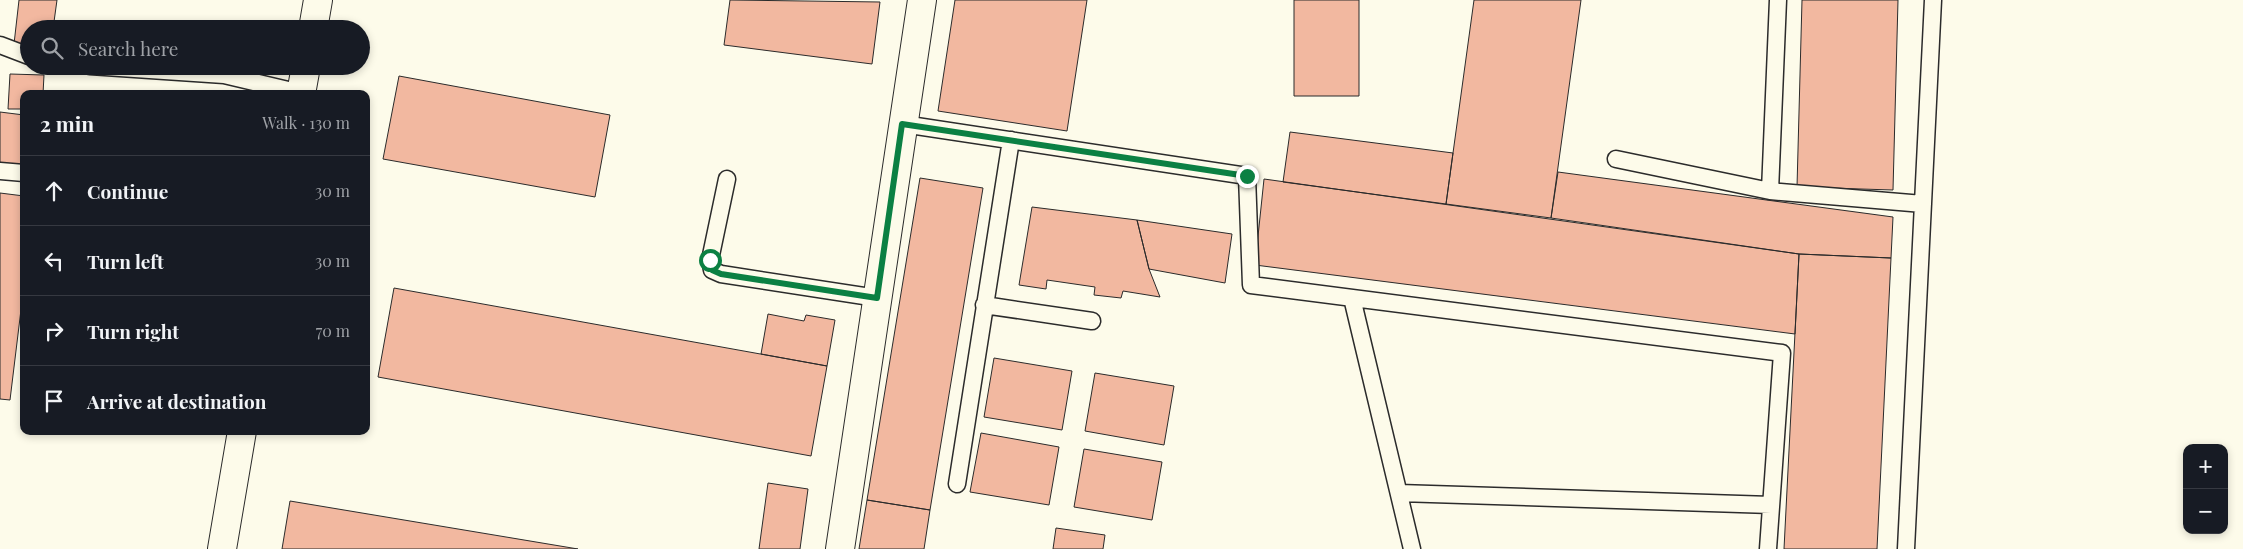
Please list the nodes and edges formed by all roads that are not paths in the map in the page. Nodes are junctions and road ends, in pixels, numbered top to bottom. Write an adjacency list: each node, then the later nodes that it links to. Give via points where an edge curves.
1 (318, 0): 5 (street)
2 (922, 0): 12 (street)
3 (1778, 0): 18 (lane)
4 (1933, 0): 19 (lane)
5 (315, 20)
6 (0, 45): 7 (lane)
7 (20, 53)
8 (224, 75): 10 (lane)
9 (304, 75): 11 (street)
10 (288, 90)
11 (302, 90)
12 (902, 124): 13 (lane); 20 (street)
13 (1010, 140): 21 (lane, via 1247,176 1250,285); 22 (lane)
14 (1616, 159): 18 (lane)
15 (0, 171): 16 (lane)
16 (20, 174)
17 (727, 179): 20 (lane, via 710,260 712,270)
18 (1770, 191): 19 (lane)
19 (1923, 204): 32 (lane)
20 (877, 298): 29 (street)
21 (1352, 298): 26 (lane); 27 (lane, via 1782,353)
22 (984, 306): 23 (lane); 25 (lane)
23 (1092, 322)
24 (241, 435): 28 (street)
25 (957, 484)
26 (1399, 493): 27 (lane); 30 (lane)
27 (1771, 505): 31 (lane)
28 (222, 549)
29 (840, 549)
30 (1412, 549)
31 (1768, 549)
32 (1906, 549)

